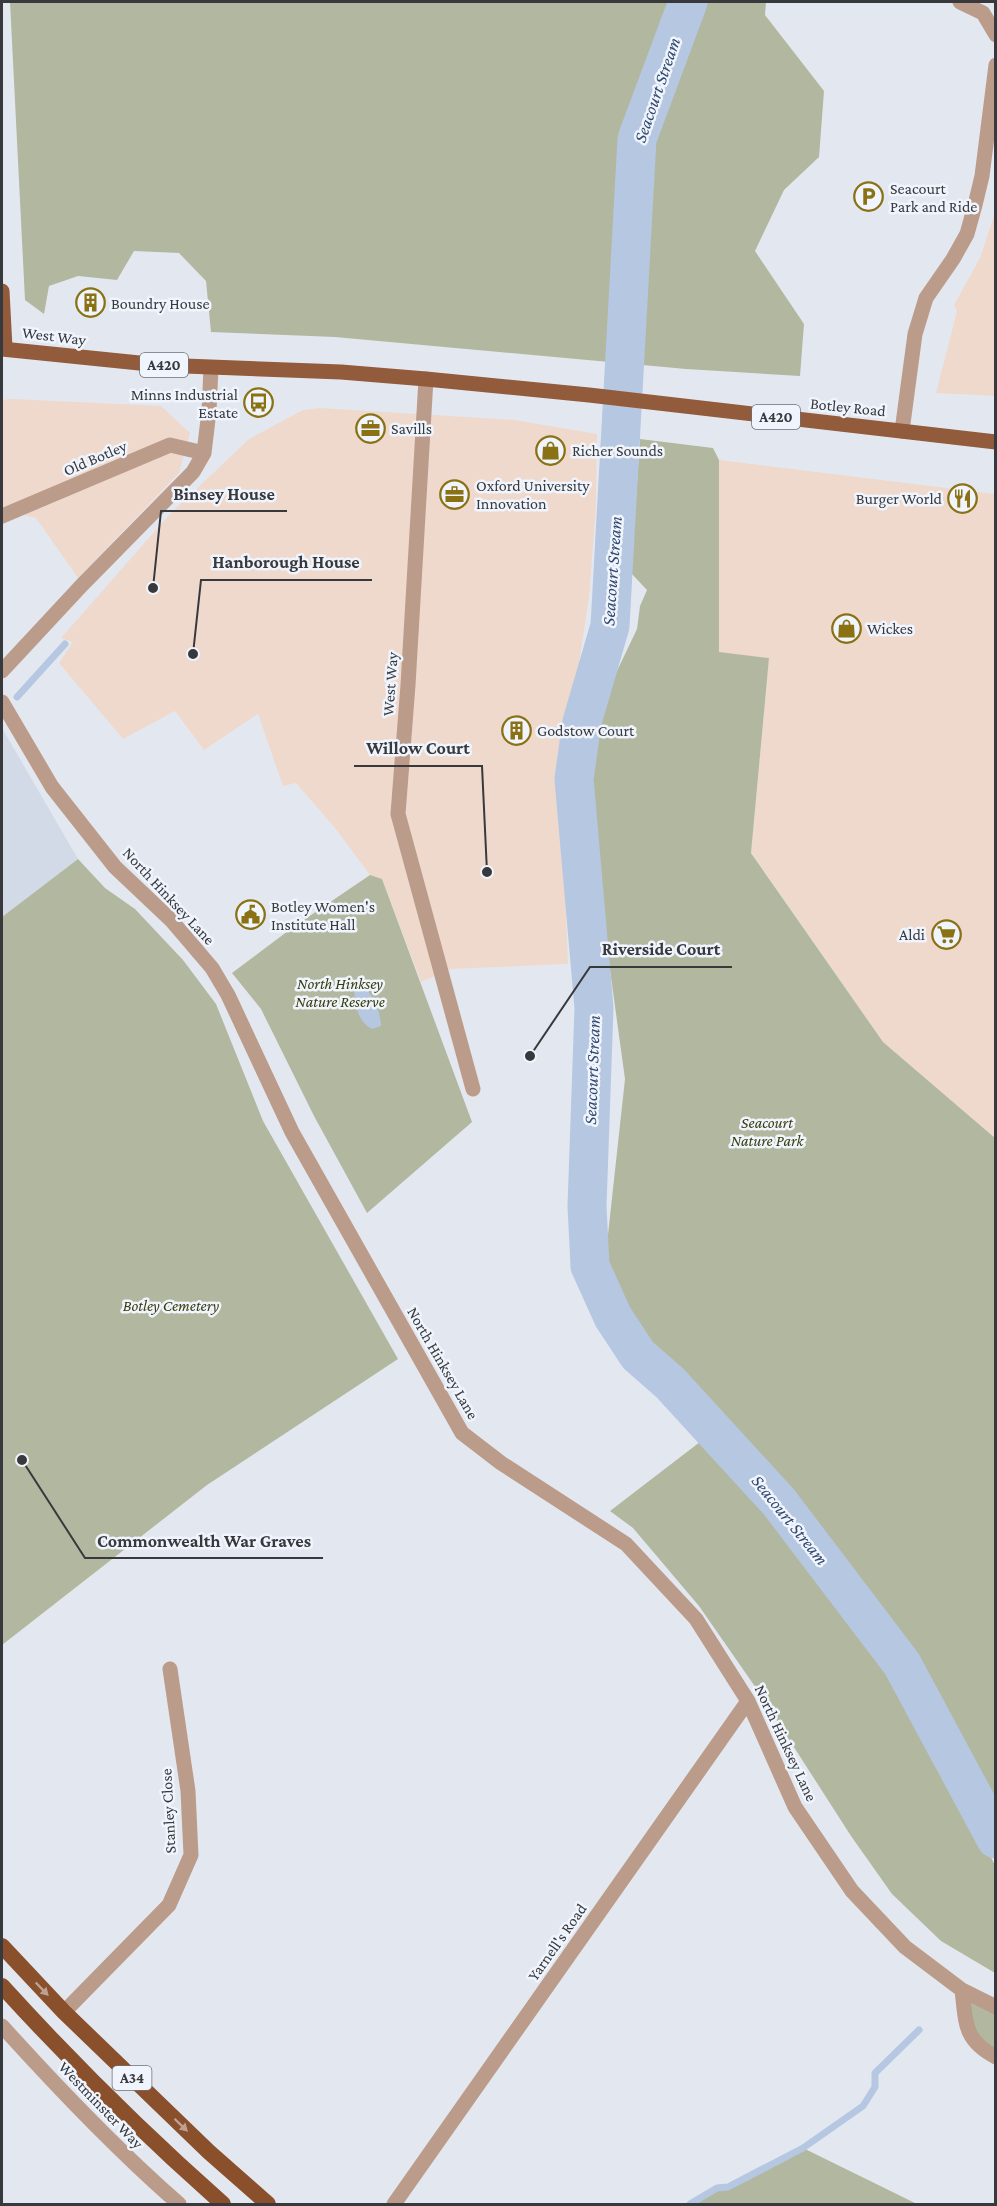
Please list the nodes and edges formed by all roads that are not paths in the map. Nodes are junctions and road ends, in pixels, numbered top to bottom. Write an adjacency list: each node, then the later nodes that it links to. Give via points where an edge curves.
1 (960, 2): 2 (street, via 983,13)
2 (996, 35)
3 (996, 64): 9 (street, via 975,205 967,234 926,298 915,334)
4 (2, 291): 5 (main road, A420)
5 (3, 349): 6 (main road, West Way / A420)
6 (211, 368): 7 (main road, West Way / A420); 11 (street)
7 (426, 379): 8 (main road, West Way / A420); 15 (street, West Way, via 398,814)
8 (589, 395): 9 (main road, Botley Road / A420)
9 (902, 431): 10 (main road, Botley Road / A420)
10 (996, 442)
11 (204, 453): 12 (street, Old Botley, via 170,445); 13 (street, via 193,472)
12 (2, 516)
13 (2, 671)
14 (2, 702): 17 (street, North Hinksey Lane, via 52,787 108,858 174,923 212,968 292,1132 462,1433 626,1544 696,1618)
15 (473, 1089)
16 (170, 1669): 22 (street, Stanley Close, via 188,1791 191,1856 169,1905)
17 (748, 1701): 20 (street, North Hinksey Lane, via 795,1807 852,1892 905,1947); 28 (street, Yarnell's Road)
18 (2, 1946): 22 (highway, A34, one-way to 22)
19 (2, 1986): 26 (highway, A34, via 156,2145)
20 (962, 1990): 21 (street, North Hinksey Lane); 24 (street, via 967,2031 982,2050)
21 (996, 2007)
22 (64, 2012): 27 (highway, A34, one-way to 27)
23 (2, 2026): 25 (street, Westminster Way, via 141,2172)
24 (996, 2057)
25 (179, 2205)
26 (224, 2205)
27 (268, 2205)
28 (394, 2205)

